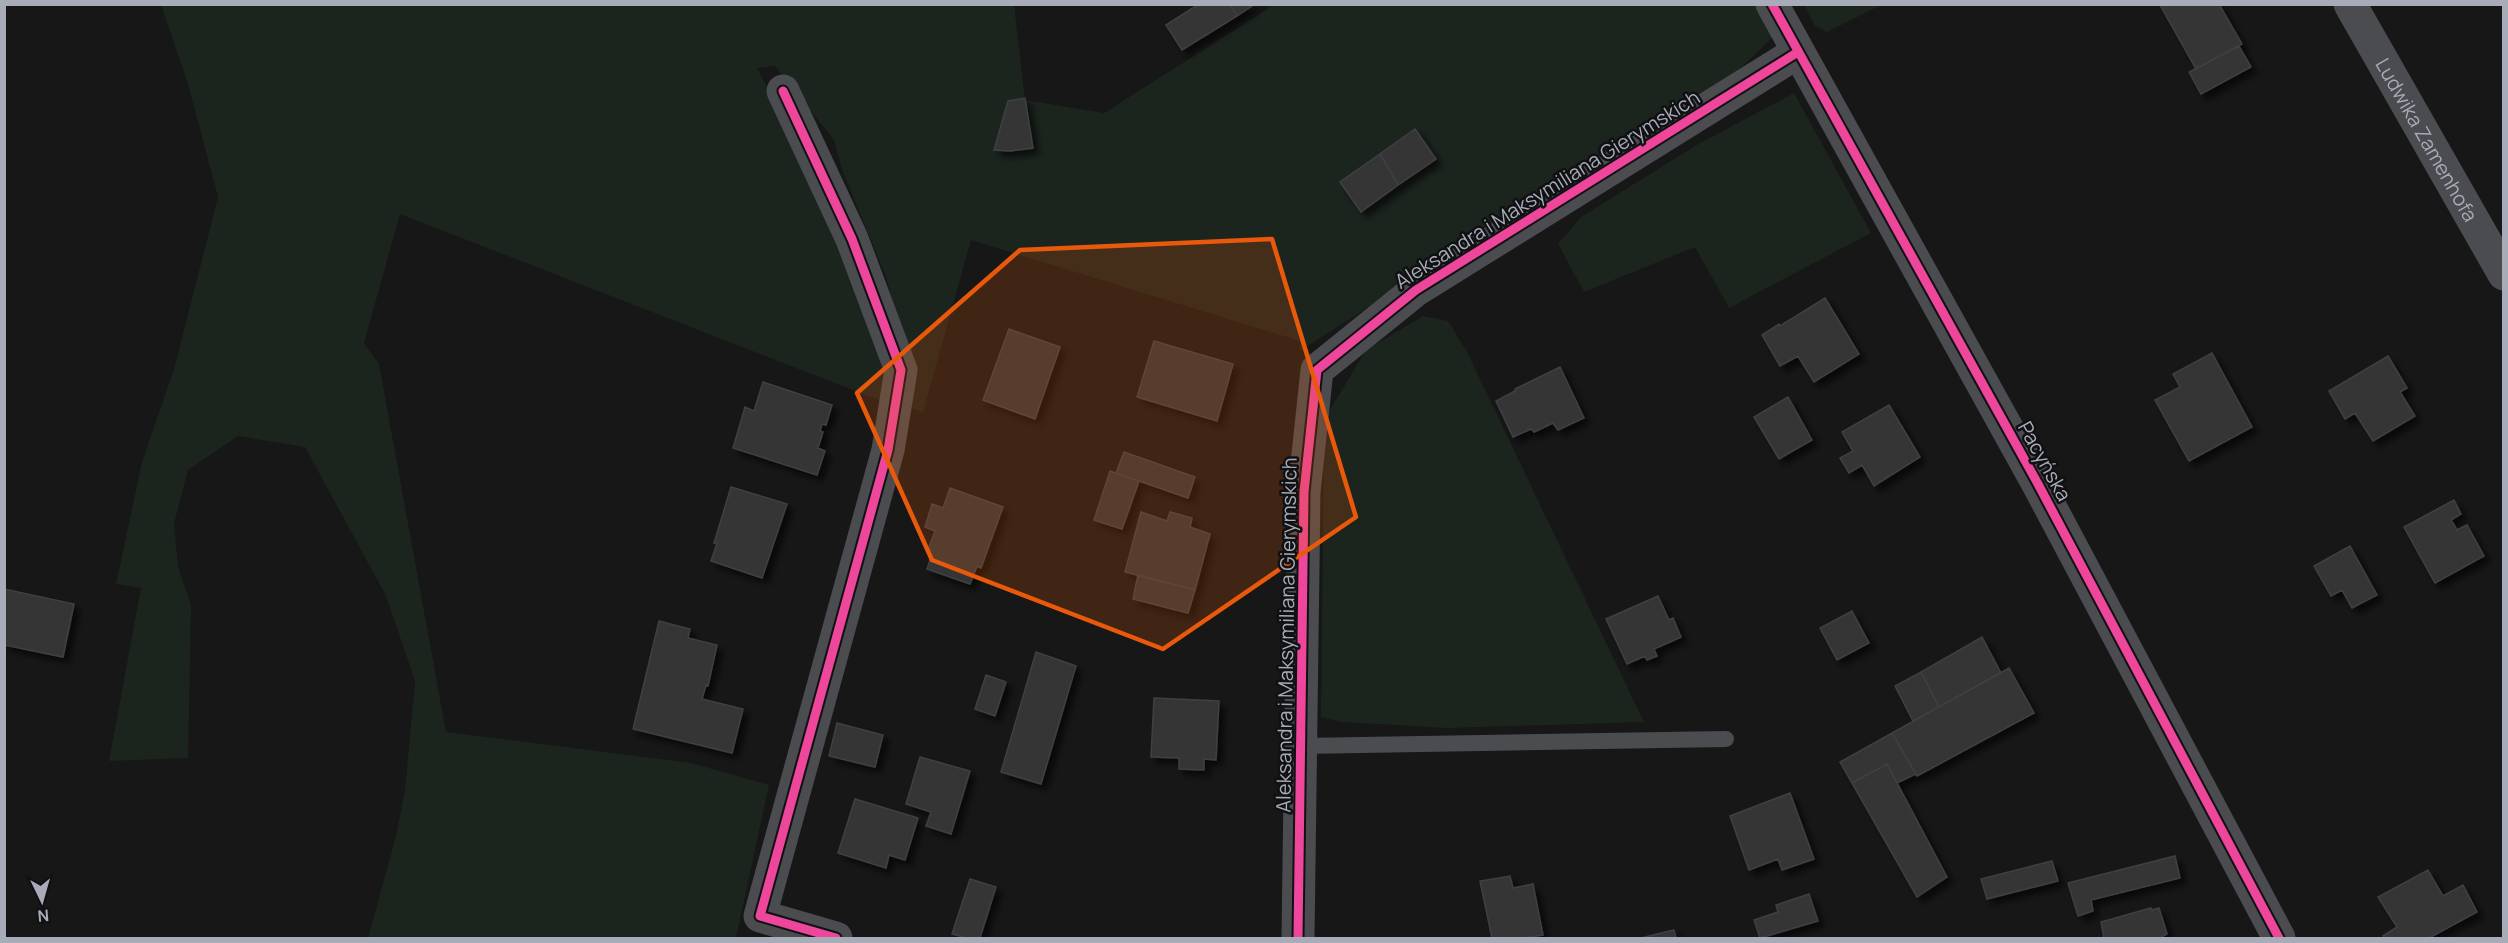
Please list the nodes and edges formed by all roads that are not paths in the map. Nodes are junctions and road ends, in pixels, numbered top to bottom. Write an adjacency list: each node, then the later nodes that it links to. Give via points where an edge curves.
1 (1772, 4): 3 (street, Pacyńska)
2 (2350, 4): 5 (street, Ludwika Zamenhofa)
3 (1798, 52): 7 (street, Aleksandra i Maksymiliana Gierymskich, via 1416,290 1317,370 1304,492); 10 (street, Pacyńska, via 2038,484)
4 (783, 91): 8 (street, via 852,238 901,370 888,450 760,916)
5 (2504, 274)
6 (1726, 739): 7 (lane)
7 (1301, 746): 9 (street, Aleksandra i Maksymiliana Gierymskich)
8 (836, 939)
9 (1298, 939)
10 (2279, 939)

